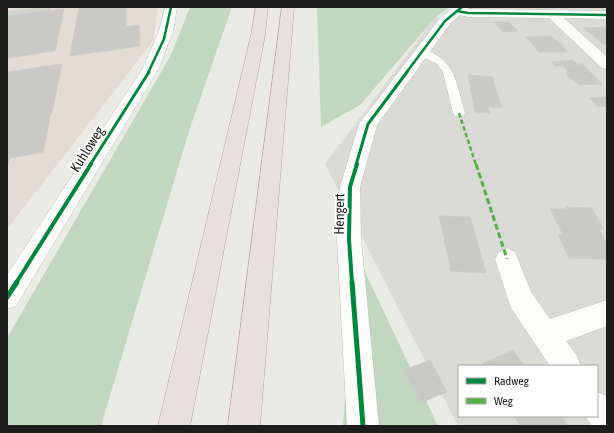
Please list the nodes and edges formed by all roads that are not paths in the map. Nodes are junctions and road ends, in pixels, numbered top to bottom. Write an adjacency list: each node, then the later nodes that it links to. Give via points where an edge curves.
1 (171, 7): 11 (street, Kuhloweg, via 170,20 162,45 150,68)
2 (262, 7): 17 (highway, via 258,36)
3 (288, 7): 18 (highway)
4 (459, 9): 5 (street, Hengert, via 468,12); 7 (street, Hengert)
5 (553, 15): 6 (street, Hengert); 8 (street)
6 (607, 15)
7 (421, 52): 9 (lane, via 441,62 448,72); 19 (street, Hengert, via 368,124 350,187 349,239)
8 (607, 65)
9 (459, 113)
10 (507, 259): 13 (street, via 520,299)
11 (7, 297)
12 (607, 313): 13 (street)
13 (545, 335): 14 (street)
14 (566, 365)
15 (598, 408): 16 (street)
16 (607, 421)
17 (174, 426)
18 (244, 426)
19 (364, 426)

